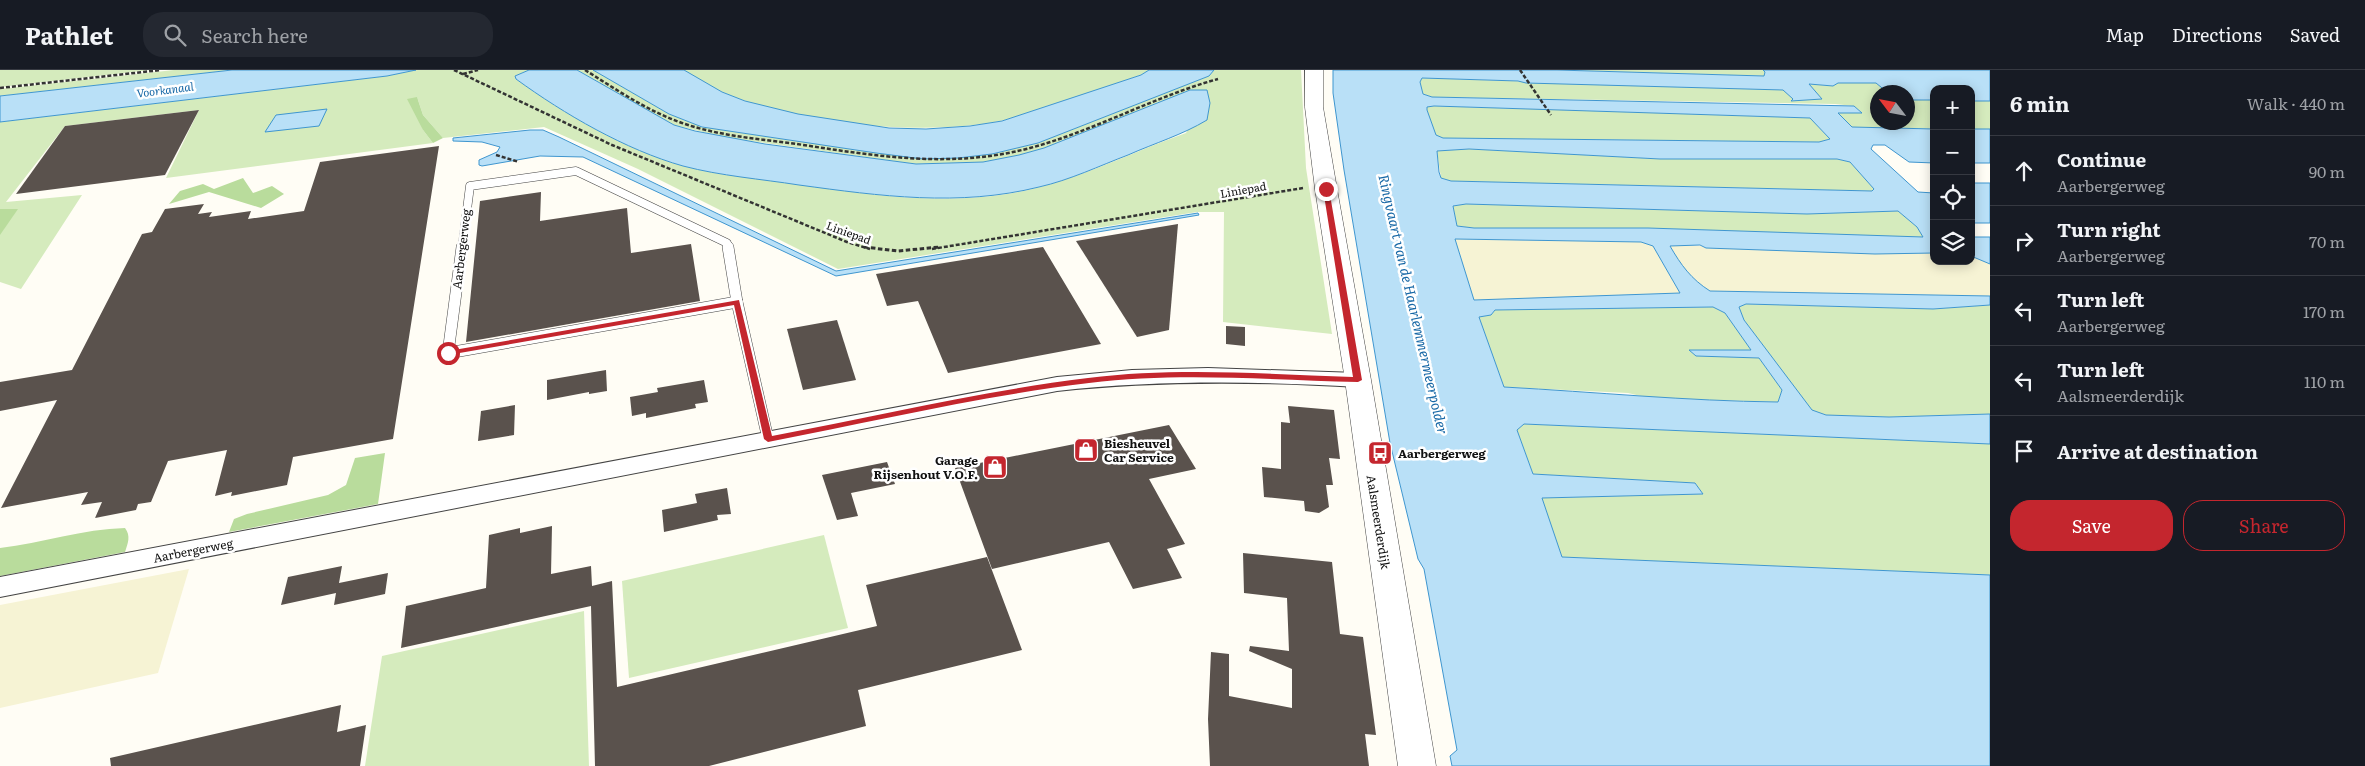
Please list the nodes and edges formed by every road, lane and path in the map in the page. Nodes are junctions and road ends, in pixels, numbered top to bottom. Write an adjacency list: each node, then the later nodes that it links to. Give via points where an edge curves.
1 (160, 70): 10 (path)
2 (454, 70): 8 (path, Liniepad)
3 (465, 70): 8 (path)
4 (478, 70): 8 (path)
5 (585, 70): 9 (path, via 669,118 698,129 926,162 992,157 1032,148 1180,90)
6 (1314, 70): 12 (street, Aalsmeerderdijk, via 1314,107)
7 (1520, 70): 11 (path)
8 (461, 74): 12 (path, Liniepad, via 612,145 847,242 876,250 905,252 930,249 1294,189)
9 (1218, 79)
10 (0, 88)
11 (1551, 115)
12 (1326, 189): 14 (street, Aalsmeerderdijk)
13 (737, 302): 13 (lane, Aarbergerweg, via 669,314 448,353 470,186 576,171 727,243); 15 (lane, Aarbergerweg)
14 (1358, 380): 15 (street, Aarbergerweg, via 1183,374 1090,380); 17 (street, Aalsmeerderdijk)
15 (768, 439): 16 (street, Aarbergerweg)
16 (0, 587)
17 (1417, 766)

